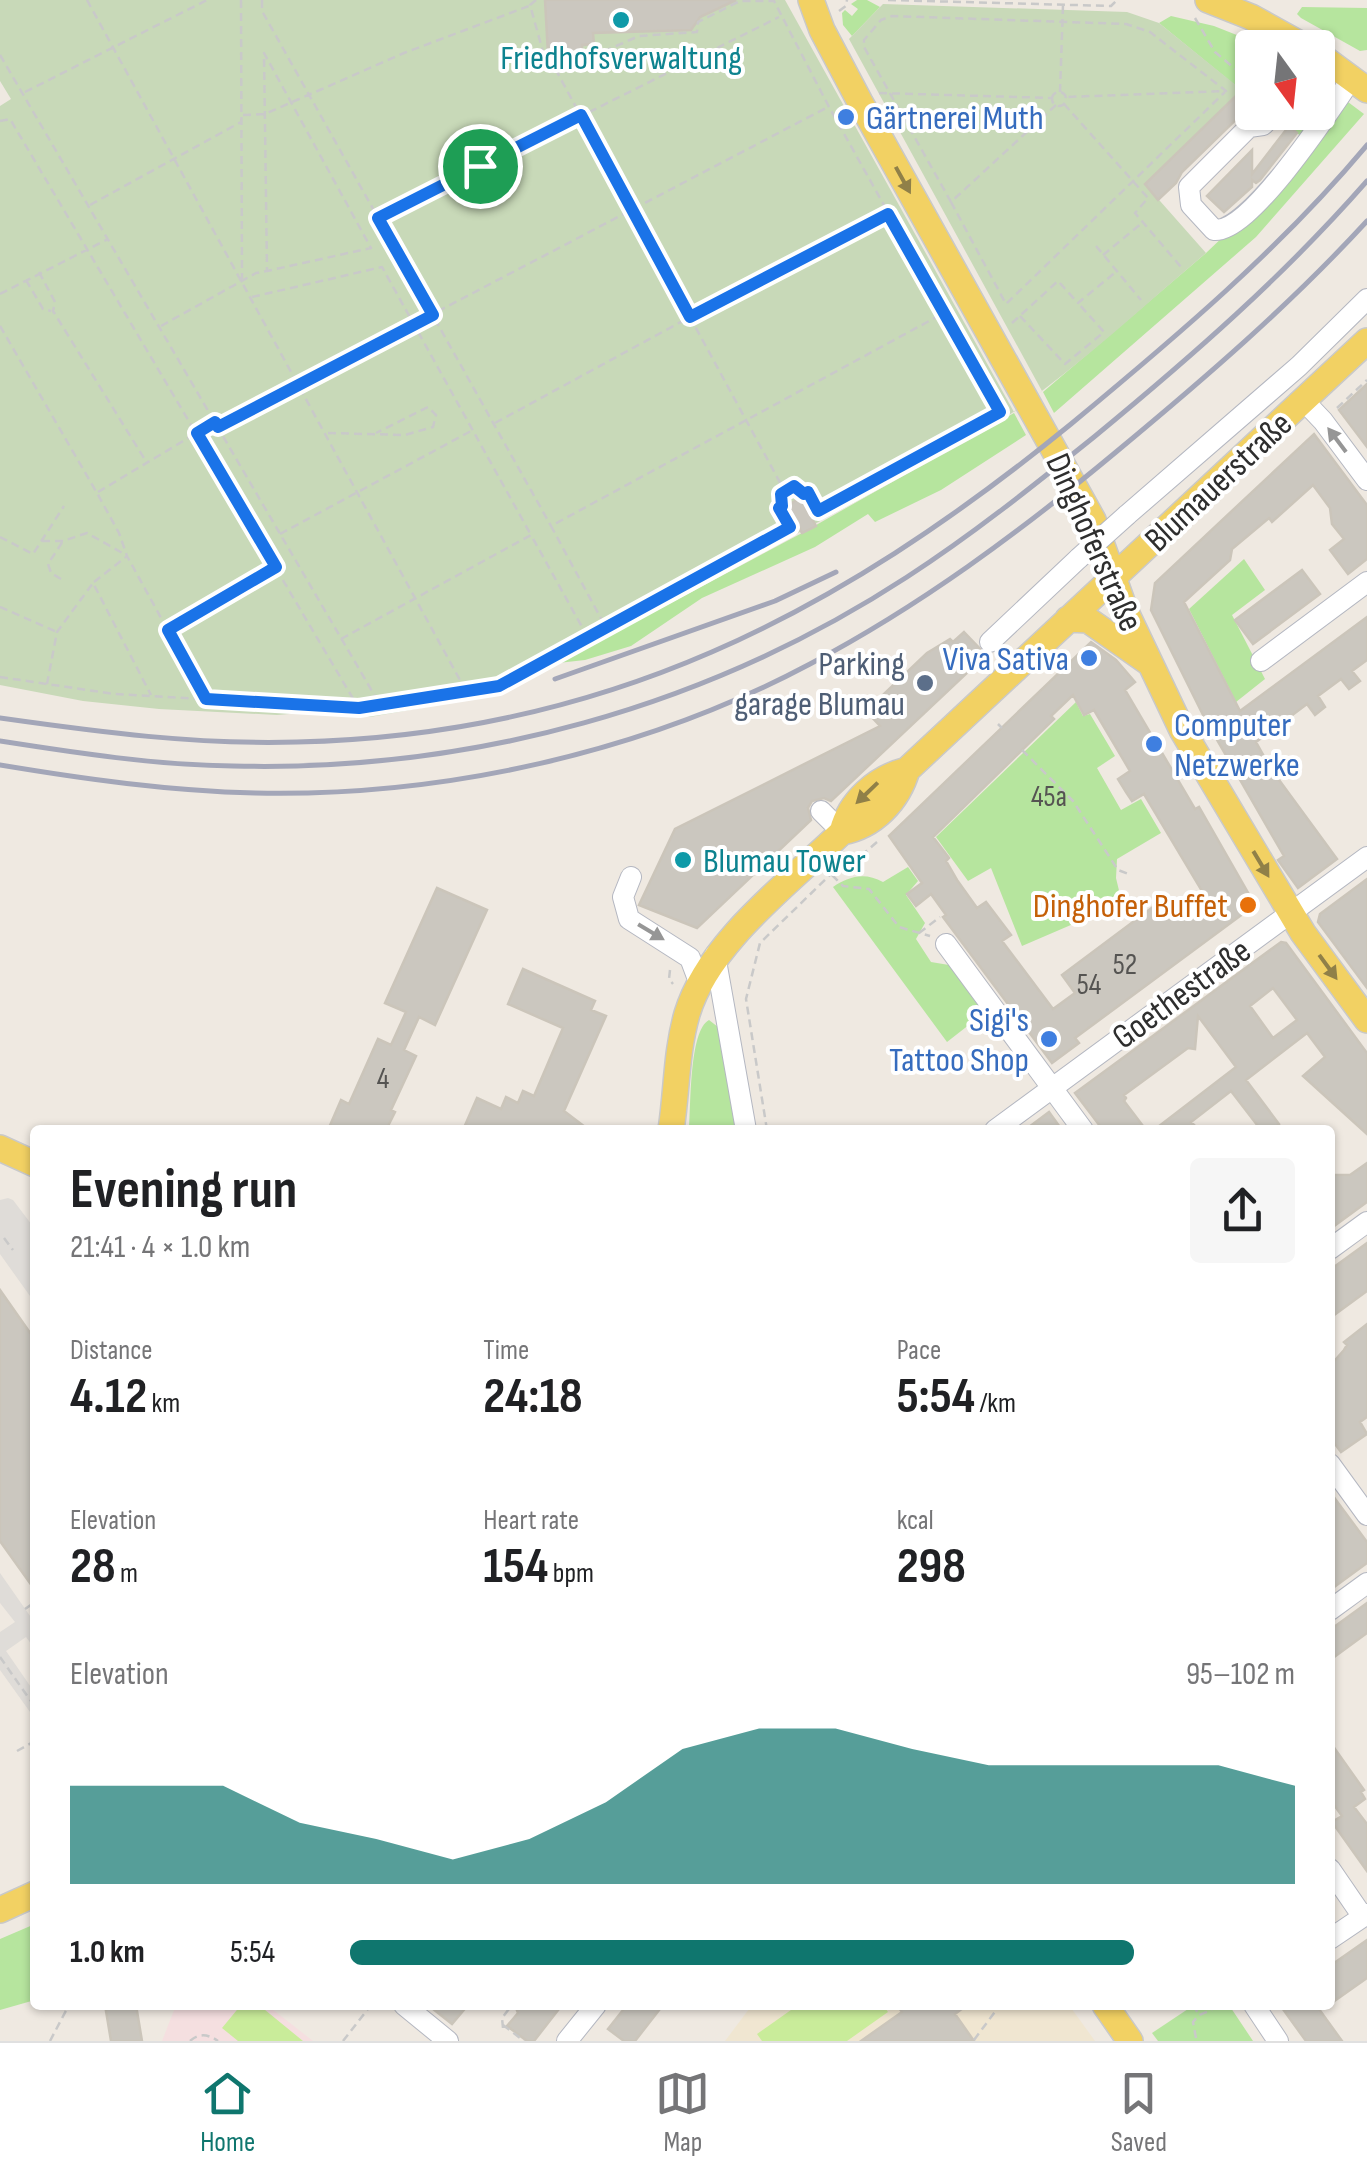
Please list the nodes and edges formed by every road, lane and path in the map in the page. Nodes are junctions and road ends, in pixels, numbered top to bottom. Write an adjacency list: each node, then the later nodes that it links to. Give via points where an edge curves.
1 (87, 0): 19 (path)
2 (207, 0): 19 (path)
3 (241, 0): 39 (path)
4 (262, 0): 29 (path)
5 (536, 0): 9 (path)
6 (847, 0): 12 (path)
7 (888, 0): 11 (path)
8 (1117, 0): 11 (path, via 1111,6)
9 (530, 5): 23 (path, via 545,59); 29 (path)
10 (823, 5): 12 (path); 101 (main road, Dinghoferstraße, one-way to 101, via 817,19 1093,520)
11 (1063, 5): 17 (path)
12 (846, 6): 15 (path)
13 (1201, 8): 14 (main road); 22 (path, via 1215,52)
14 (1258, 9): 18 (main road)
15 (853, 11)
16 (780, 16): 23 (path, via 774,1 740,1 698,22 697,32 639,36); 35 (path); 37 (path)
17 (1062, 20): 25 (path, via 1150,32); 26 (path, via 881,20 864,48); 27 (path)
18 (1283, 30)
19 (114, 47): 28 (path); 43 (path)
20 (0, 55): 28 (path)
21 (1335, 68): 24 (main road)
22 (1235, 69)
23 (557, 72): 37 (path)
24 (1362, 84): 38 (street)
25 (1226, 91): 30 (path); 44 (path)
26 (890, 92): 31 (path); 45 (path)
27 (1060, 92): 30 (path); 31 (path)
28 (22, 93): 46 (path)
29 (308, 94): 32 (path); 49 (path)
30 (1066, 97): 33 (path)
31 (1052, 98): 34 (path)
32 (291, 102): 36 (path); 36 (path, via 264,54); 56 (path, via 371,248)
33 (1064, 104): 34 (path); 44 (path)
34 (1056, 105): 45 (path)
35 (829, 107): 47 (path); 48 (path)
36 (265, 114): 39 (path); 56 (path)
37 (581, 115): 47 (path); 49 (path)
38 (1335, 116)
39 (243, 118): 43 (path); 60 (path)
40 (0, 121): 53 (path, via 10,119)
41 (1246, 130): 42 (street, via 1188,187 1191,205 1214,230 1229,227)
42 (1323, 130)
43 (176, 158): 46 (path); 60 (path)
44 (1133, 181): 45 (path, via 1006,304); 50 (path, via 1148,198 1136,208)
45 (951, 202)
46 (89, 206): 51 (path)
47 (634, 210): 68 (path); 70 (path)
48 (888, 214): 67 (path); 70 (path)
49 (378, 218): 68 (path)
50 (1143, 222): 54 (path); 55 (path)
51 (108, 239): 53 (path); 74 (path)
52 (1096, 246): 54 (path)
53 (89, 251): 58 (path); 84 (path)
54 (1103, 255): 57 (path)
55 (1181, 267)
56 (267, 271): 60 (path)
57 (1117, 271): 64 (path); 65 (path)
58 (39, 272): 59 (path); 66 (path, via 56,302)
59 (26, 280): 61 (path); 66 (path, via 42,309)
60 (242, 281): 62 (path); 74 (path)
61 (0, 294)
62 (251, 298): 72 (path, via 382,267); 77 (path)
63 (1367, 299): 113 (street, bridge)
64 (1142, 300)
65 (1078, 303): 69 (path, via 1058,281); 69 (path, via 1104,332 1065,364)
66 (53, 311): 87 (path)
67 (943, 313): 80 (path); 89 (path, via 1000,412 818,511 808,492)
68 (433, 315): 72 (path); 81 (path)
69 (1020, 316): 71 (path)
70 (690, 317): 80 (path); 81 (path)
71 (1012, 323)
72 (414, 324): 77 (path); 83 (path)
73 (0, 326): 90 (path)
74 (159, 326): 82 (path)
75 (1367, 341): 78 (main road, Blumauerstraße)
76 (1367, 380): 79 (path)
77 (298, 384): 82 (path); 85 (path)
78 (1304, 401): 88 (street, one-way to 78); 101 (main road, Blumauerstraße)
79 (1334, 411)
80 (746, 419): 89 (path); 93 (path)
81 (493, 424): 93 (path)
82 (216, 425): 84 (path); 94 (path)
83 (473, 430): 91 (path); 95 (path)
84 (197, 433): 87 (path); 100 (path)
85 (326, 433): 86 (path); 91 (path)
86 (376, 433): 86 (path, via 425,431 436,415 428,407)
87 (146, 463): 90 (path)
88 (1367, 480)
89 (784, 489): 108 (path, via 779,508 790,527)
90 (97, 492): 99 (path)
91 (357, 492): 94 (path); 105 (path)
92 (64, 506): 97 (path)
93 (551, 526): 108 (path)
94 (280, 534): 112 (path)
95 (531, 535): 105 (path); 111 (path)
96 (0, 537): 97 (path, via 33,554)
97 (42, 541): 98 (path)
98 (63, 541): 99 (path, via 87,533); 102 (path, via 48,564)
99 (127, 556): 103 (path); 109 (path)
100 (276, 567): 109 (path); 122 (path)
101 (1114, 578): 107 (main road, Blumauerstraße); 115 (main road, Dinghoferstraße)
102 (60, 579)
103 (93, 582): 110 (path); 119 (path)
104 (1367, 582): 114 (street)
105 (416, 598): 112 (path); 118 (path)
106 (0, 607): 110 (path)
107 (1068, 619): 115 (main road, via 1088,620); 125 (main road, Blumauerstraße, via 908,770 884,776 847,812)
108 (606, 627): 111 (path)
109 (168, 630): 120 (path)
110 (57, 632): 117 (path)
111 (588, 637): 118 (path, via 499,686)
112 (341, 639): 121 (path)
113 (990, 642)
114 (1261, 661)
115 (1148, 662): 131 (main road, Dinghoferstraße, one-way to 131)
116 (0, 677): 117 (path)
117 (46, 685): 119 (path)
118 (466, 691): 121 (path)
119 (152, 696): 120 (path)
120 (206, 699): 122 (path)
121 (380, 705): 122 (path)
122 (359, 708)
123 (1022, 750): 129 (path, via 1073,800 1118,870)
124 (821, 811): 125 (street)
125 (842, 832): 135 (main road, Blumauerstraße)
126 (880, 836): 128 (path)
127 (1367, 857): 131 (street, Goethestraße)
128 (831, 874): 133 (path, via 843,886 869,890 900,927); 142 (path, via 760,942 755,958 746,999)
129 (1131, 875)
130 (632, 876): 137 (street, one-way to 137, via 623,897 629,919 690,958)
131 (1291, 912): 138 (main road, Dinghoferstraße, one-way to 138); 139 (street, Goethestraße)
132 (940, 917): 133 (path)
133 (918, 934): 134 (path)
134 (946, 944): 139 (street)
135 (715, 955): 137 (main road, Blumauerstraße); 141 (street)
136 (670, 983): 137 (path)
137 (688, 984): 140 (main road, Blumauerstraße)
138 (1367, 1020)
139 (1052, 1088): 143 (street, Goethestraße); 144 (street)
140 (672, 1125)
141 (745, 1125)
142 (767, 1125)
143 (1003, 1125)
144 (1080, 1125)
145 (0, 1148): 146 (main road)
146 (30, 1162)
147 (1367, 1222): 149 (street)
148 (4, 1238): 150 (path)
149 (1335, 1244)
150 (13, 1250)
151 (1335, 1471): 152 (street)
152 (1367, 1514)
153 (1367, 1583): 155 (street)
154 (30, 1606): 156 (path)
155 (1335, 1606)
156 (25, 1609)
157 (0, 1657): 158 (path)
158 (30, 1700)
159 (30, 1744): 160 (path)
160 (17, 1750)
161 (1335, 1876): 164 (street)
162 (30, 1896): 163 (main road)
163 (0, 1910)
164 (1365, 1915): 165 (street)
165 (1335, 1936)
166 (66, 2010): 179 (path)
167 (367, 2010): 182 (path)
168 (410, 2010): 183 (street)
169 (508, 2010): 184 (path, via 503,2026)
170 (592, 2010): 185 (street)
171 (996, 2010): 178 (path)
172 (1109, 2010): 186 (main road)
173 (1196, 2010): 176 (path)
174 (1212, 2010): 176 (path)
175 (1257, 2010): 187 (street)
176 (1199, 2014): 177 (path, via 1192,2028)
177 (1196, 2038)
178 (974, 2040)
179 (50, 2041)
180 (190, 2041): 181 (path, via 205,2035)
181 (218, 2041)
182 (344, 2041)
183 (448, 2041)
184 (524, 2041)
185 (568, 2041)
186 (1130, 2041)
187 (1278, 2041)

